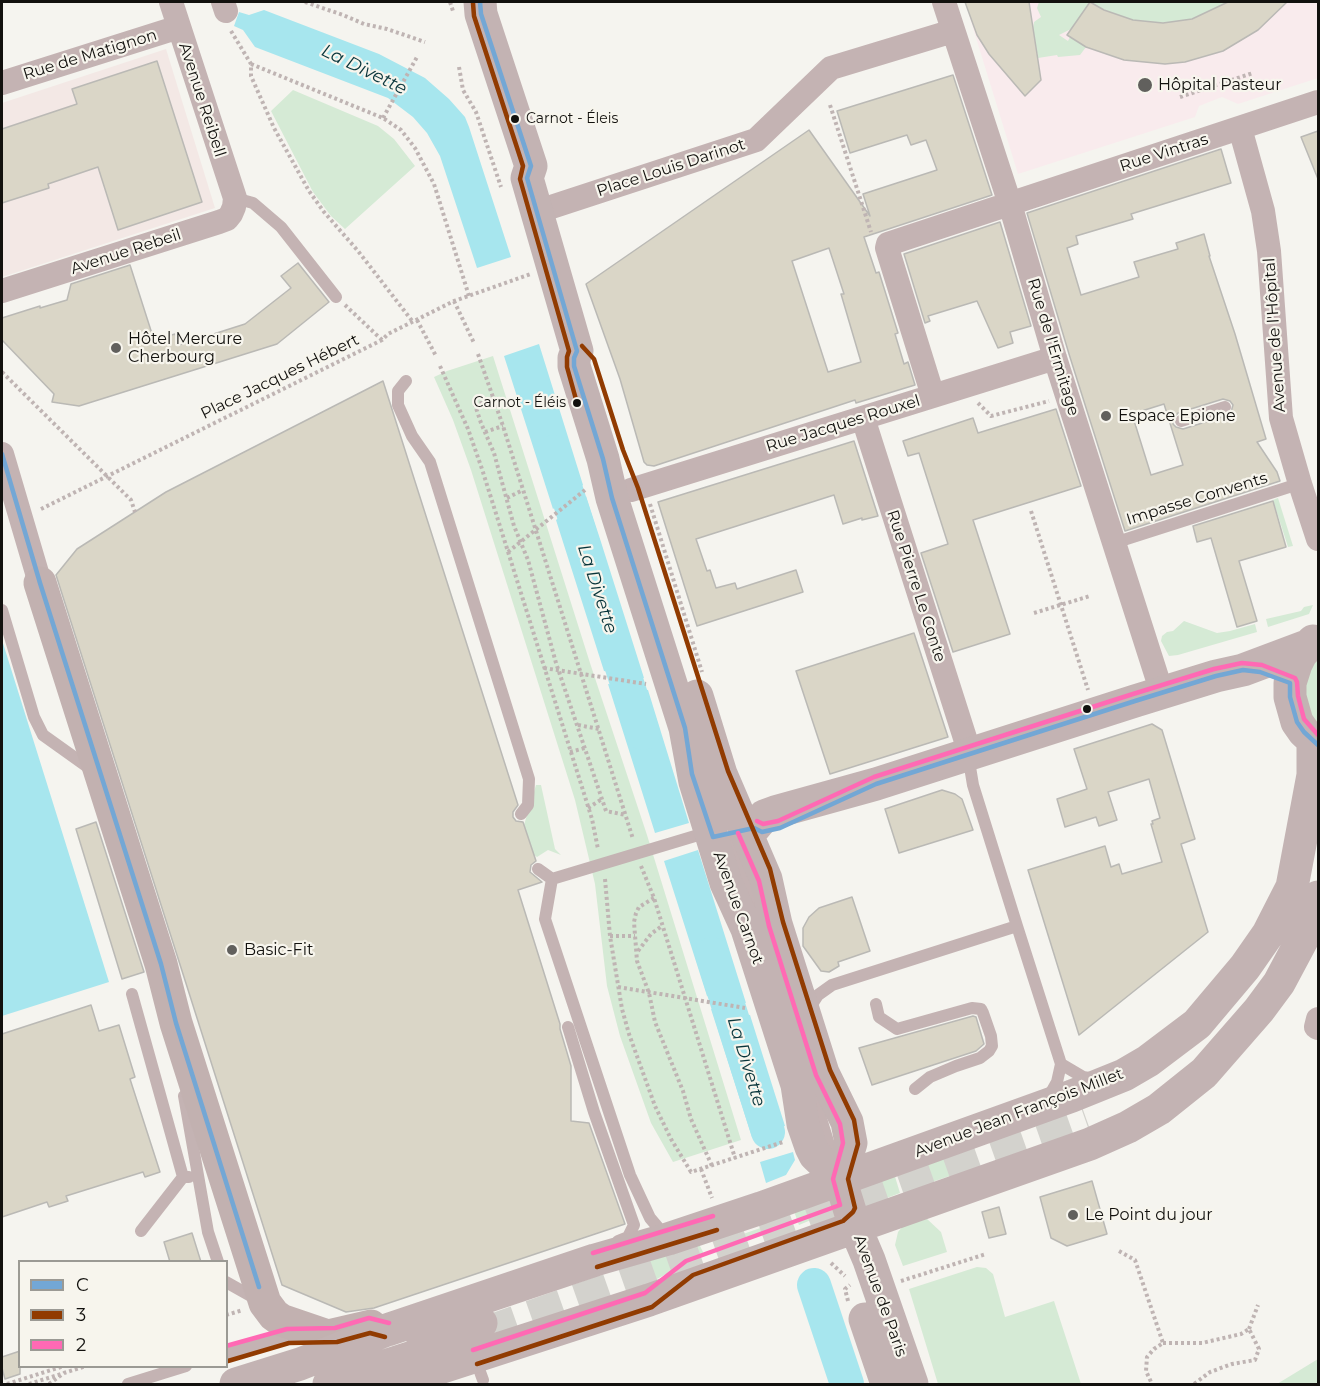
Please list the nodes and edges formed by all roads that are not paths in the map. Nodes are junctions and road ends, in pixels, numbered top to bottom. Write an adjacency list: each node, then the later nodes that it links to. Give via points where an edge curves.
1 (171, 2): 6 (street, Avenue Reibell)
2 (457, 2): 12 (main road, via 517,173)
3 (467, 2): 9 (lane, via 490,74)
4 (480, 2): 9 (main road)
5 (944, 2): 7 (street, Rue de l'Ermitage)
6 (179, 27): 8 (street, Rue de Matignon); 15 (street, Avenue Reibell)
7 (953, 32): 13 (street, Rue de l'Ermitage); 14 (street, Place Louis Darinot, via 831,68 756,140)
8 (2, 83)
9 (507, 89): 12 (main road, via 531,166)
10 (1318, 102): 11 (street, Rue Vintras)
11 (1240, 128): 13 (street, Rue Vintras); 27 (street, Avenue de l'Hôpital, via 1263,211 1269,251 1281,418)
12 (514, 183): 14 (main road)
13 (1010, 204): 18 (street, Rue de l'Ermitage); 20 (street, Rue Vintras, via 888,244)
14 (537, 212): 25 (main road, via 536,268 577,351 587,362 616,453)
15 (234, 213): 16 (street, Avenue Rebeil, via 219,222); 17 (lane, via 253,203 281,227)
16 (2, 291)
17 (336, 297)
18 (1055, 358): 20 (street, Rue Jacques Rouxel); 28 (street, Rue de l'Ermitage)
19 (406, 381): 38 (lane, via 398,391 398,405 430,462 529,779 528,805)
20 (933, 396): 22 (street, Rue Jacques Rouxel)
21 (1225, 406): 23 (lane)
22 (862, 418): 25 (street, Rue Jacques Rouxel); 36 (street, Rue Pierre Le Conte)
23 (1181, 421)
24 (2, 454): 29 (street)
25 (609, 482): 39 (main road, via 721,774)
26 (1289, 488): 28 (lane, Impasse Convents)
27 (1318, 539)
28 (1114, 543): 34 (street, Rue de l'Ermitage)
29 (40, 583): 37 (street)
30 (2, 610): 37 (lane, via 43,735)
31 (1315, 639): 32 (main road); 33 (main road, via 1296,664)
32 (1243, 670): 33 (main road); 34 (main road)
33 (1290, 683): 35 (main road, via 1295,716)
34 (1162, 693): 36 (main road)
35 (1316, 743): 42 (main road, Avenue Jean François Millet)
36 (968, 754): 39 (main road, via 876,784 769,831); 43 (lane, via 973,784)
37 (102, 778): 51 (street)
38 (521, 814)
39 (725, 829): 41 (lane); 47 (main road, via 766,879 776,924); 58 (lane, via 746,877); 58 (main road, Avenue Carnot, via 726,883 747,929 797,1085 811,1147)
40 (538, 869): 41 (lane)
41 (552, 879): 60 (lane, via 545,919 630,1175 650,1218)
42 (1305, 892): 46 (main road, Avenue Jean François Millet, via 1303,938); 46 (main road, via 1291,908 1288,924 1262,972 1205,1035 1168,1066 1085,1117 1134,1101 1192,1069); 53 (main road, Avenue Jean François Millet, via 1197,1024 1148,1061)
43 (1017, 926): 47 (lane, via 825,989); 52 (lane)
44 (132, 994): 56 (lane)
45 (876, 1004): 54 (lane, via 879,1017 897,1029 972,1008 983,1013 991,1036 989,1051 930,1077)
46 (1259, 1010): 58 (main road, Avenue Jean François Millet, via 1197,1078 1159,1109 1128,1127 1090,1144)
47 (806, 1016): 58 (main road, via 824,1073 850,1134)
48 (1318, 1019): 50 (street)
49 (568, 1027): 62 (lane, via 634,1225 628,1237 611,1244)
50 (1318, 1028)
51 (181, 1041): 57 (lane, via 181,1079); 65 (street)
52 (1061, 1064): 53 (lane, via 1083,1077); 55 (lane, via 1058,1082)
53 (1112, 1080): 55 (main road, Avenue Jean François Millet)
54 (915, 1089)
55 (1041, 1107): 58 (main road, Avenue Jean François Millet)
56 (183, 1177): 57 (lane); 59 (lane)
57 (198, 1177): 61 (lane, via 207,1232)
58 (842, 1213): 60 (main road, via 761,1208); 64 (main road, via 787,1251); 64 (main road, via 689,1268); 76 (main road, Avenue de Paris, via 848,1266); 77 (main road, Avenue de Paris, via 869,1260)
59 (141, 1231)
60 (668, 1239): 62 (main road)
61 (217, 1260)
62 (595, 1260): 66 (main road)
63 (228, 1283): 65 (lane)
64 (649, 1300): 68 (main road)
65 (265, 1303): 67 (street, via 281,1320)
66 (387, 1330): 67 (street, via 370,1325); 70 (main road)
67 (327, 1336): 69 (lane, via 288,1336)
68 (481, 1348): 70 (main road, via 325,1372); 74 (main road); 75 (main road)
69 (228, 1353)
70 (300, 1364): 73 (main road)
71 (180, 1368): 72 (lane)
72 (128, 1384)
73 (236, 1384)
74 (329, 1384)
75 (390, 1384)
76 (887, 1384)
77 (912, 1384)

